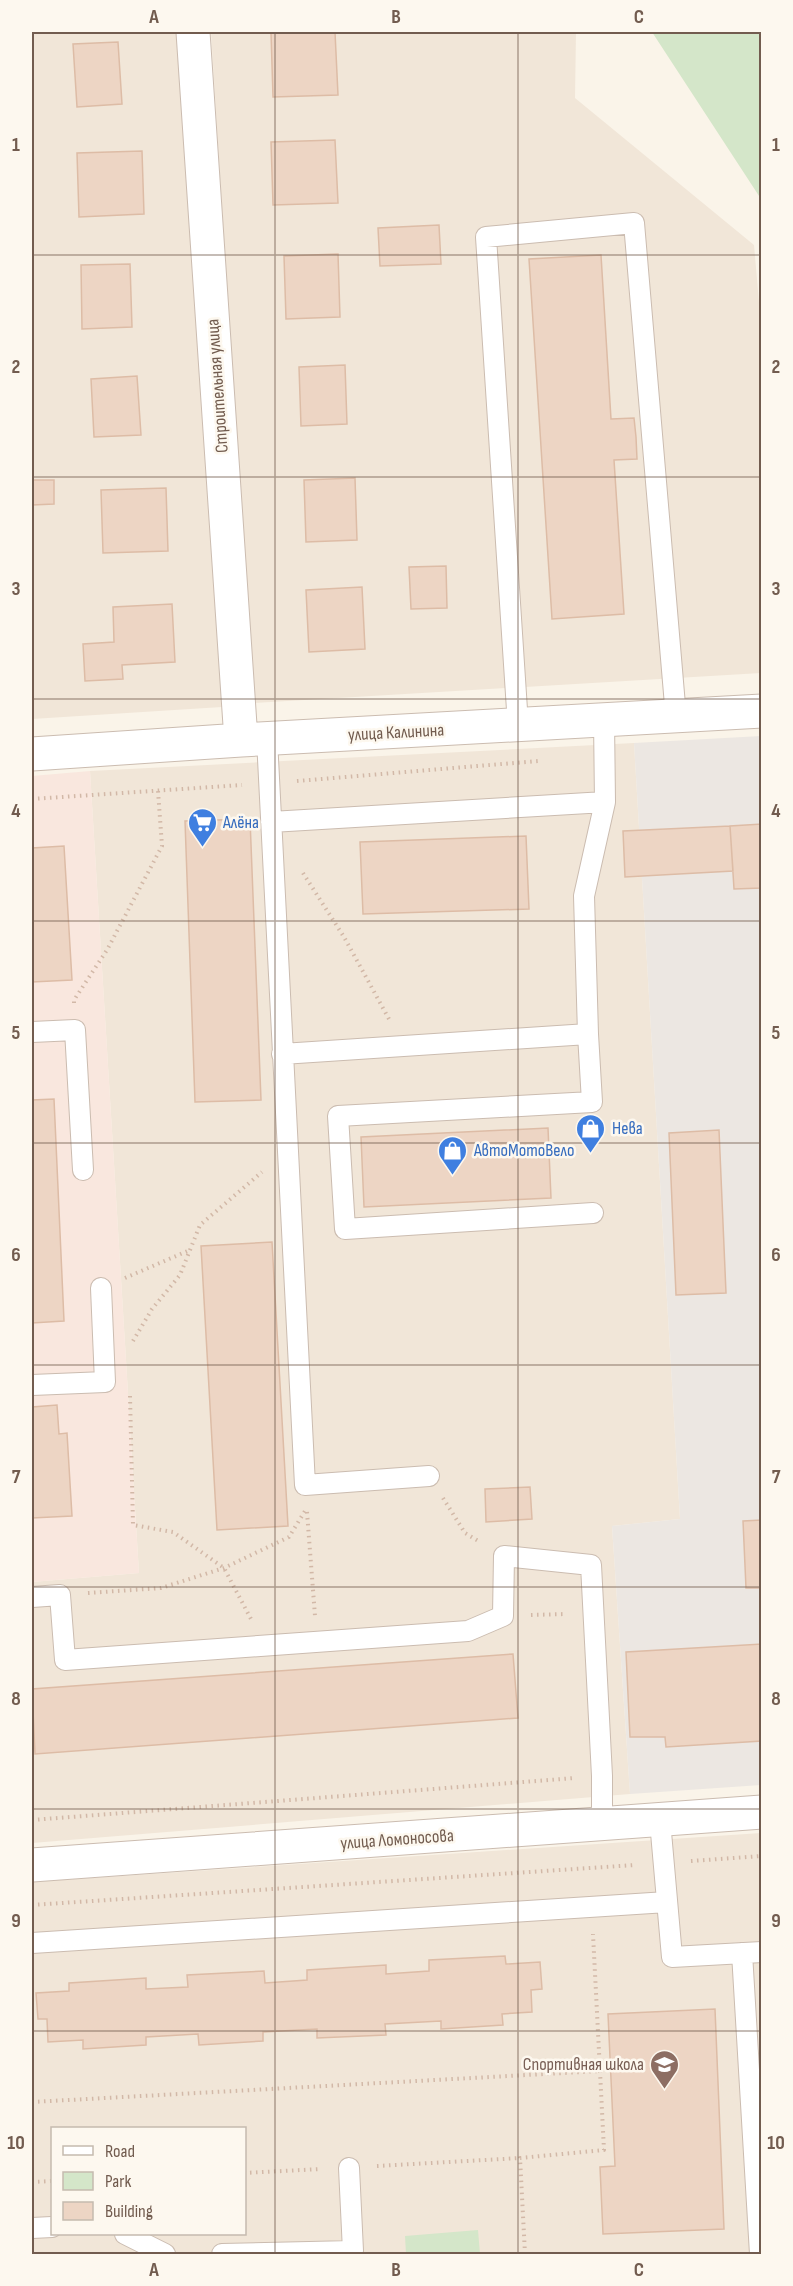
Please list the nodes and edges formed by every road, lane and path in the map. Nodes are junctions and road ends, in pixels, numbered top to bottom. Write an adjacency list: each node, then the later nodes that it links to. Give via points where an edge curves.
1 (193, 32): 6 (street, Строительная улица)
2 (762, 711): 3 (street, улица Калинина)
3 (676, 717): 4 (street, улица Калинина); 5 (lane, via 634,223 486,237)
4 (604, 720): 5 (street, улица Калинина); 12 (lane)
5 (518, 725): 6 (street, улица Калинина)
6 (254, 739): 7 (street, улица Калинина); 9 (lane)
7 (32, 754)
8 (546, 760): 9 (path)
9 (269, 783): 10 (path); 13 (lane)
10 (158, 791): 11 (path); 15 (path, via 162,846 74,1000)
11 (32, 799)
12 (605, 802): 13 (lane); 17 (lane, via 584,896)
13 (271, 822): 19 (lane)
14 (301, 870): 18 (path, via 344,937)
15 (75, 1030): 16 (lane); 21 (lane)
16 (32, 1032)
17 (588, 1034): 18 (lane); 22 (lane, via 592,1102 338,1116 345,1229)
18 (404, 1046): 19 (lane)
19 (282, 1054): 20 (lane)
20 (287, 1151): 23 (path, via 200,1225); 28 (lane, via 305,1485)
21 (83, 1170)
22 (593, 1213)
23 (190, 1249): 24 (path); 25 (path, via 180,1275 152,1309)
24 (101, 1288): 26 (lane, via 105,1382)
25 (129, 1347)
26 (32, 1385)
27 (130, 1395): 30 (path, via 133,1525 173,1532)
28 (429, 1476): 29 (path, via 465,1533)
29 (504, 1556): 33 (lane, via 591,1565); 34 (lane)
30 (224, 1568): 31 (path, via 161,1588); 35 (path, via 289,1537 306,1509); 36 (path)
31 (60, 1595): 32 (lane); 36 (lane, via 65,1660)
32 (32, 1598)
33 (593, 1613): 34 (path); 37 (lane)
34 (504, 1616): 35 (lane, via 468,1631)
35 (317, 1642): 36 (lane)
36 (266, 1646)
37 (602, 1776): 39 (path); 41 (lane)
38 (762, 1812): 40 (street, улица Ломоносова)
39 (32, 1820)
40 (660, 1821): 41 (street, улица Ломоносова); 43 (lane)
41 (602, 1825): 44 (street, улица Ломоносова)
42 (762, 1856): 43 (path)
43 (664, 1862): 45 (path); 46 (lane)
44 (32, 1865)
45 (592, 1868): 47 (path); 48 (path)
46 (667, 1902): 48 (lane); 50 (lane, via 672,1957)
47 (32, 1905)
48 (592, 1907): 49 (lane); 51 (path)
49 (32, 1943)
50 (752, 1952): 64 (lane)
51 (600, 2071): 52 (path); 53 (path, via 604,2150)
52 (32, 2102)
53 (520, 2158): 54 (path); 63 (path)
54 (349, 2168): 55 (path); 62 (lane, via 353,2251)
55 (246, 2173)
56 (51, 2181): 57 (path)
57 (32, 2182)
58 (51, 2227): 59 (lane)
59 (32, 2228)
60 (127, 2235): 61 (lane)
61 (165, 2254)
62 (222, 2254)
63 (525, 2254)
64 (760, 2254)

